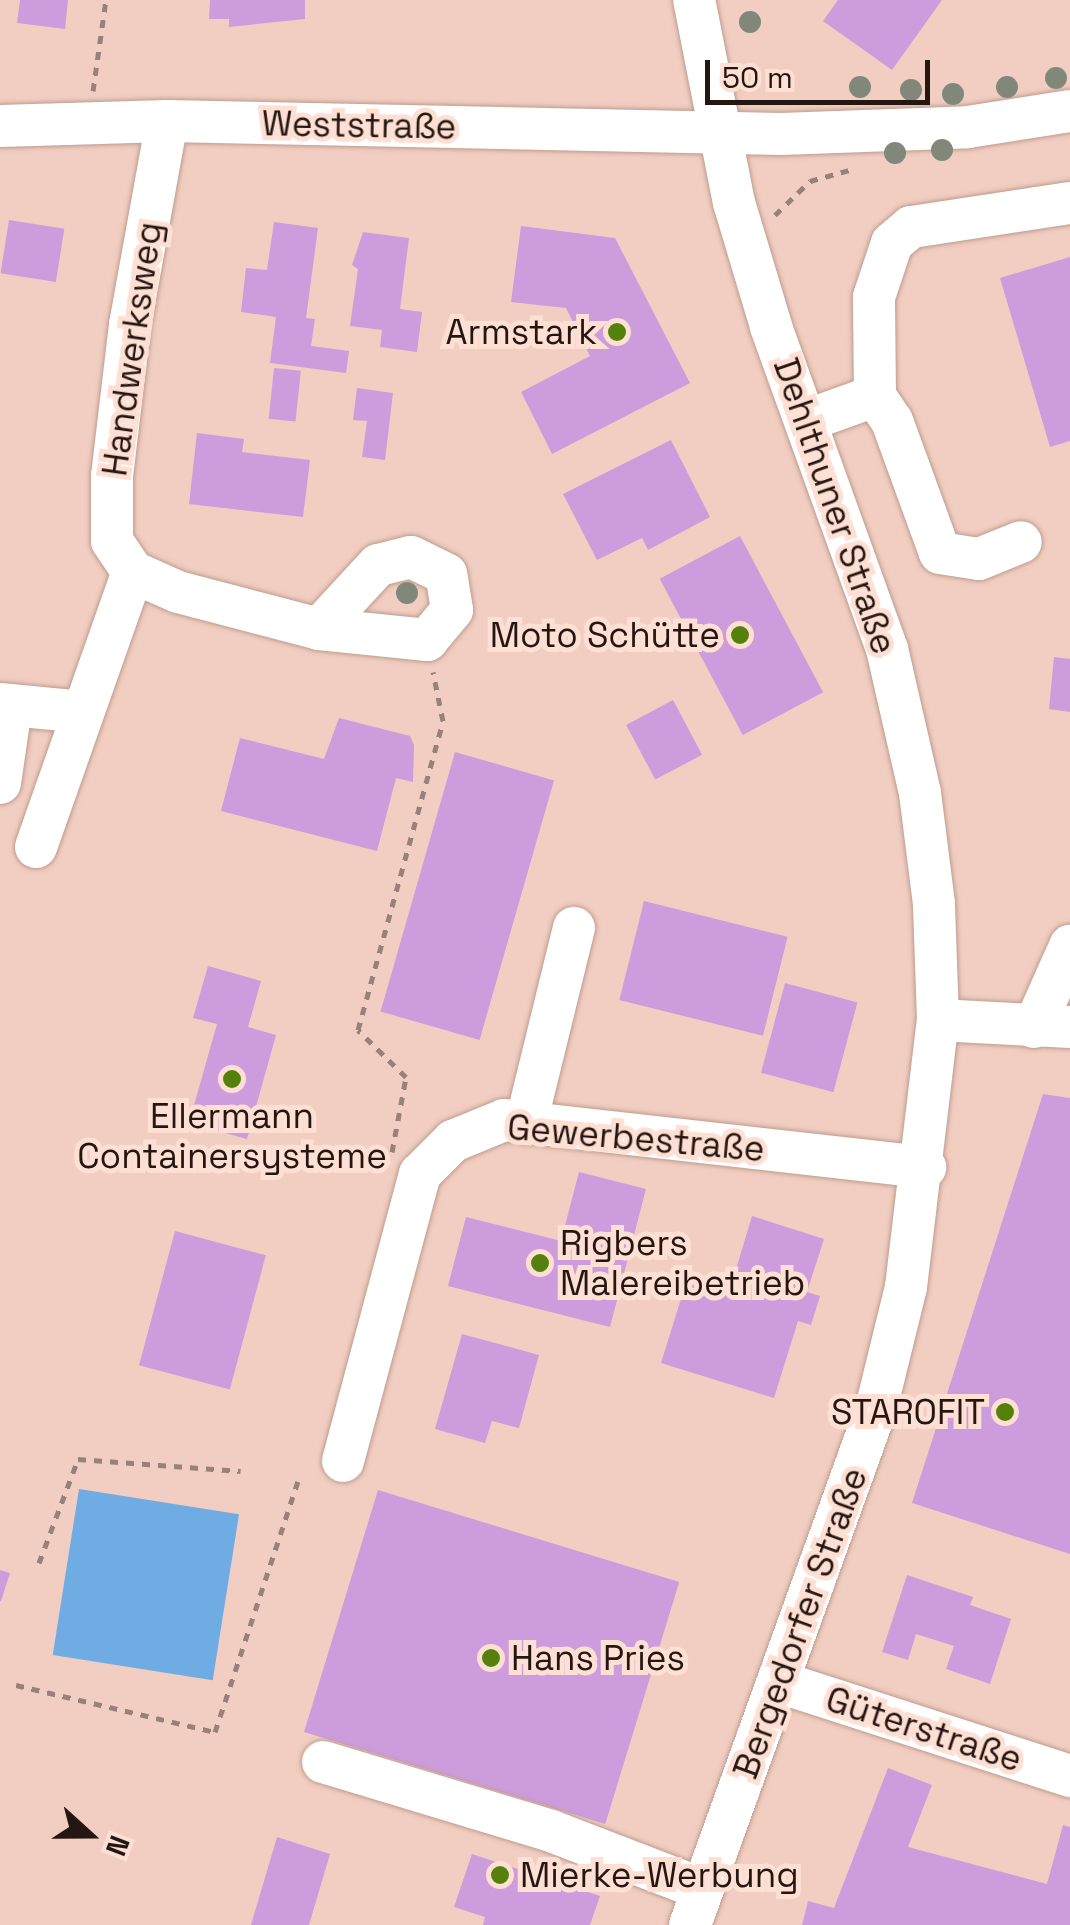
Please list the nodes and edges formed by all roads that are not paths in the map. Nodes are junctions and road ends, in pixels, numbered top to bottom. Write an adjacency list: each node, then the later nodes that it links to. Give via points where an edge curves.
1 (694, 0): 5 (street, Dehlthuner Straße)
2 (1070, 111): 5 (street, Weststraße, via 968,127)
3 (167, 121): 4 (street, Weststraße); 5 (street, Weststraße); 10 (street, Handwerksweg, via 130,326 112,476 112,541)
4 (0, 126)
5 (717, 132): 8 (street, Dehlthuner Straße, via 771,326)
6 (1070, 203): 7 (street, via 911,228 892,243 874,297)
7 (874, 396): 8 (street); 9 (street, via 892,421 940,553 979,559)
8 (808, 420): 17 (street, Dehlthuner Straße, via 887,649 920,793 934,904)
9 (1021, 542)
10 (134, 572): 11 (street, via 178,592); 13 (street)
11 (318, 630): 11 (street, via 426,640 452,610 446,574 411,557 378,565)
12 (6, 706): 13 (street); 14 (street)
13 (83, 712): 14 (street)
14 (15, 812)
15 (574, 928): 19 (street)
16 (1070, 946): 18 (street)
17 (938, 1020): 18 (street); 20 (street, Bergedorfer Straße)
18 (1052, 1027)
19 (526, 1123): 20 (street, Gewerbestraße); 21 (street, Gewerbestraße, via 504,1120 453,1141 420,1174)
20 (925, 1166): 22 (street, Bergedorfer Straße, via 906,1287 876,1408)
21 (343, 1461)
22 (779, 1682): 24 (street, Güterstraße); 25 (street, Bergedorfer Straße)
23 (323, 1762): 25 (street, via 551,1831)
24 (1070, 1776)
25 (696, 1907)

